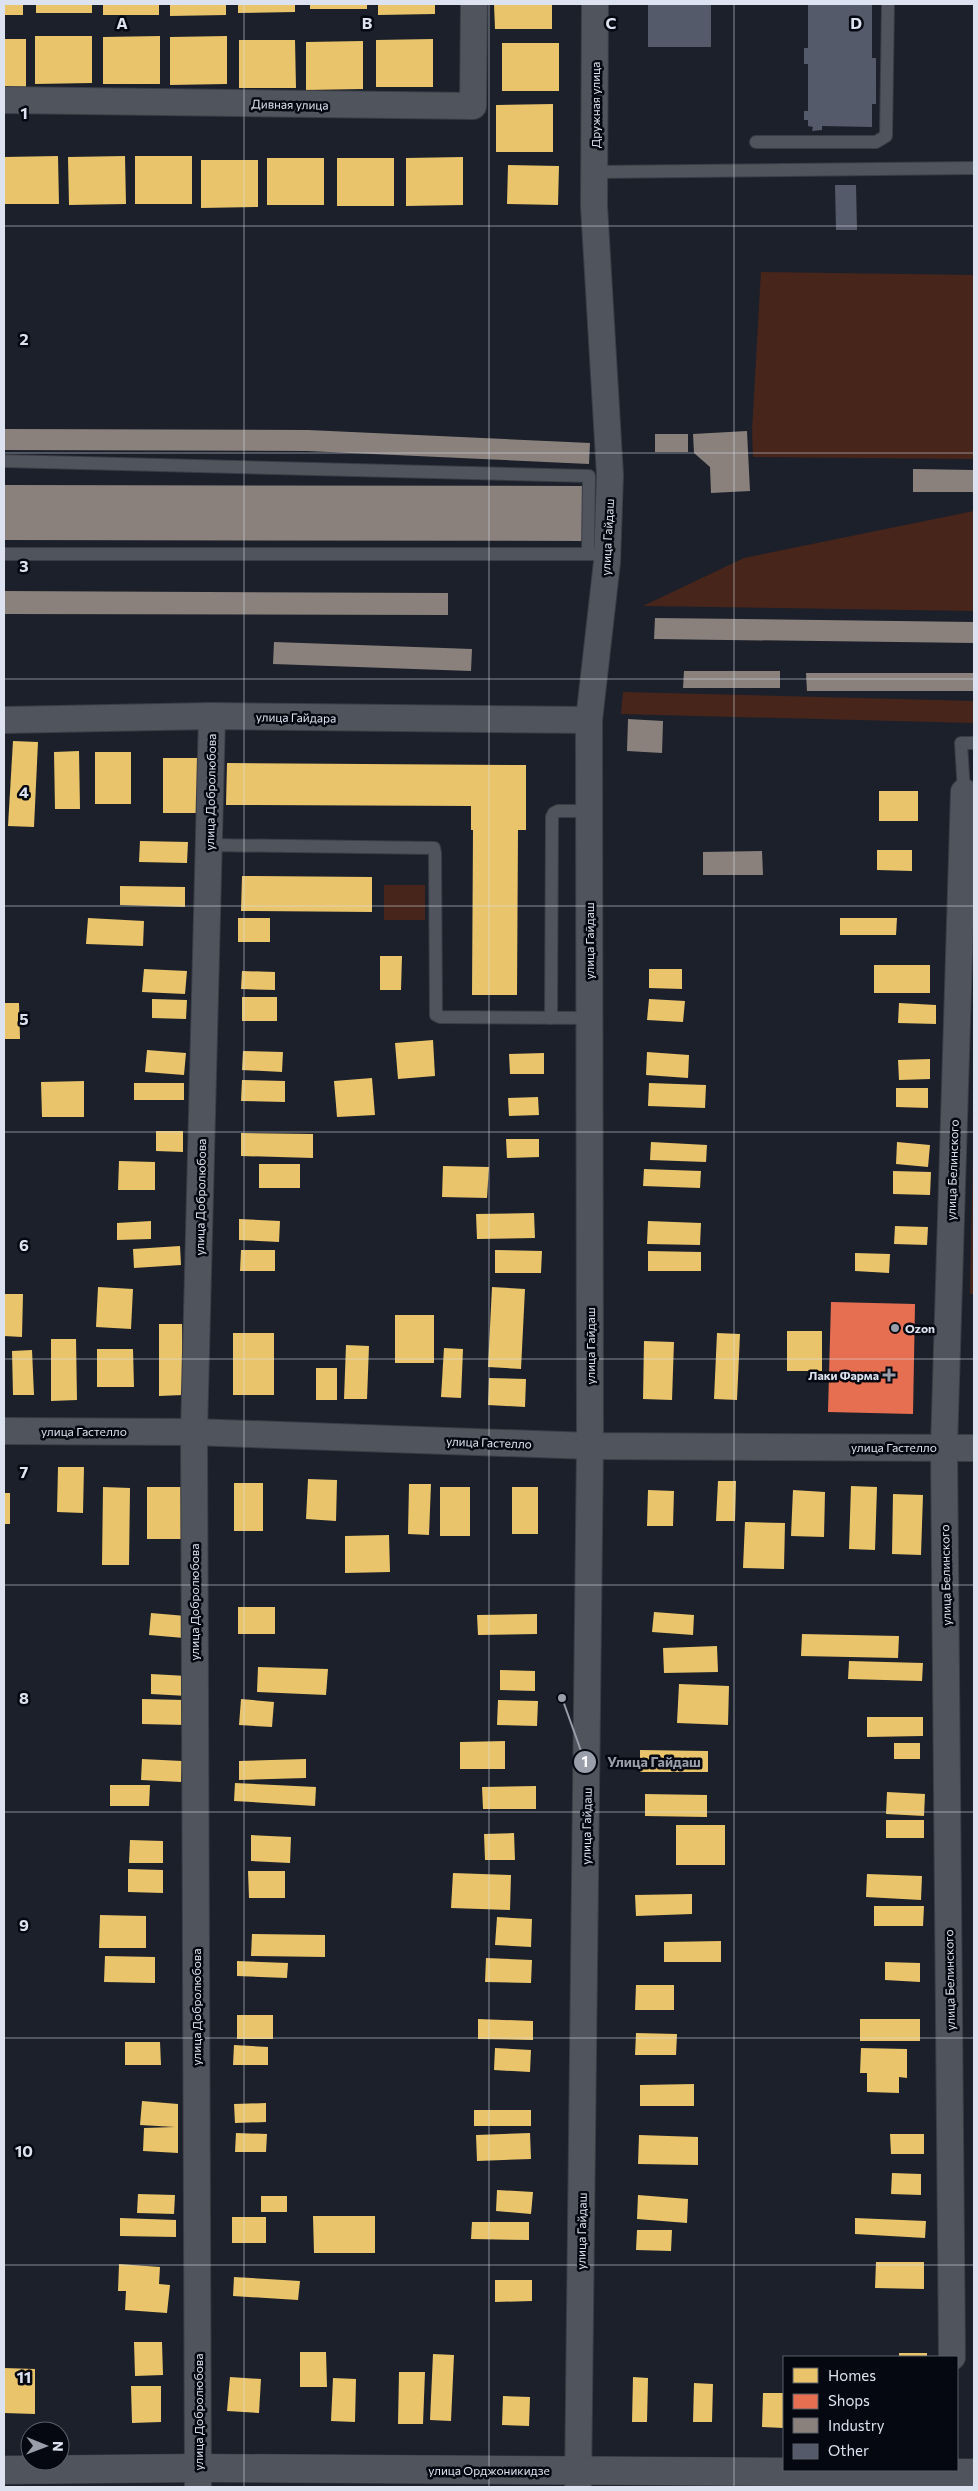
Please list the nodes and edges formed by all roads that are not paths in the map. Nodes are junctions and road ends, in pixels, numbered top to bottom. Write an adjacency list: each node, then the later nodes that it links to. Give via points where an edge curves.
1 (474, 4): 4 (street, Дивная улица, via 473,106)
2 (595, 4): 7 (street, Дружная улица)
3 (888, 4): 5 (lane, via 886,136 876,142)
4 (4, 100)
5 (756, 142)
6 (974, 168): 7 (lane)
7 (594, 172): 8 (street, Дружная улица)
8 (594, 206): 11 (street, улица Гайдаш, via 610,476)
9 (4, 462): 11 (lane, via 589,476)
10 (4, 554): 11 (lane)
11 (598, 554): 14 (street, улица Гайдаш)
12 (212, 716): 13 (street, улица Гайдара); 14 (street, улица Гайдара); 18 (street, улица Добролюбова)
13 (4, 720)
14 (589, 720): 17 (street, улица Гайдаш)
15 (974, 743): 16 (lane, via 961,743)
16 (964, 792): 24 (street, улица Белинского)
17 (589, 811): 19 (lane, via 558,811 552,817); 20 (street, улица Гайдаш)
18 (208, 845): 19 (lane, via 434,848 436,1015); 22 (street, улица Добролюбова)
19 (551, 1018): 20 (lane)
20 (590, 1018): 23 (street, улица Гайдаш)
21 (4, 1431): 22 (street, улица Гастелло)
22 (194, 1432): 23 (street, улица Гастелло); 29 (street, улица Добролюбова)
23 (590, 1446): 24 (street, улица Гастелло); 30 (street, улица Гайдаш)
24 (944, 1448): 25 (street, улица Гастелло); 26 (street, улица Белинского)
25 (974, 1448)
26 (952, 2356)
27 (4, 2470): 29 (street, улица Орджоникидзе)
28 (960, 2472): 30 (street, улица Орджоникидзе)
29 (198, 2478): 30 (street, улица Орджоникидзе)
30 (579, 2479)

